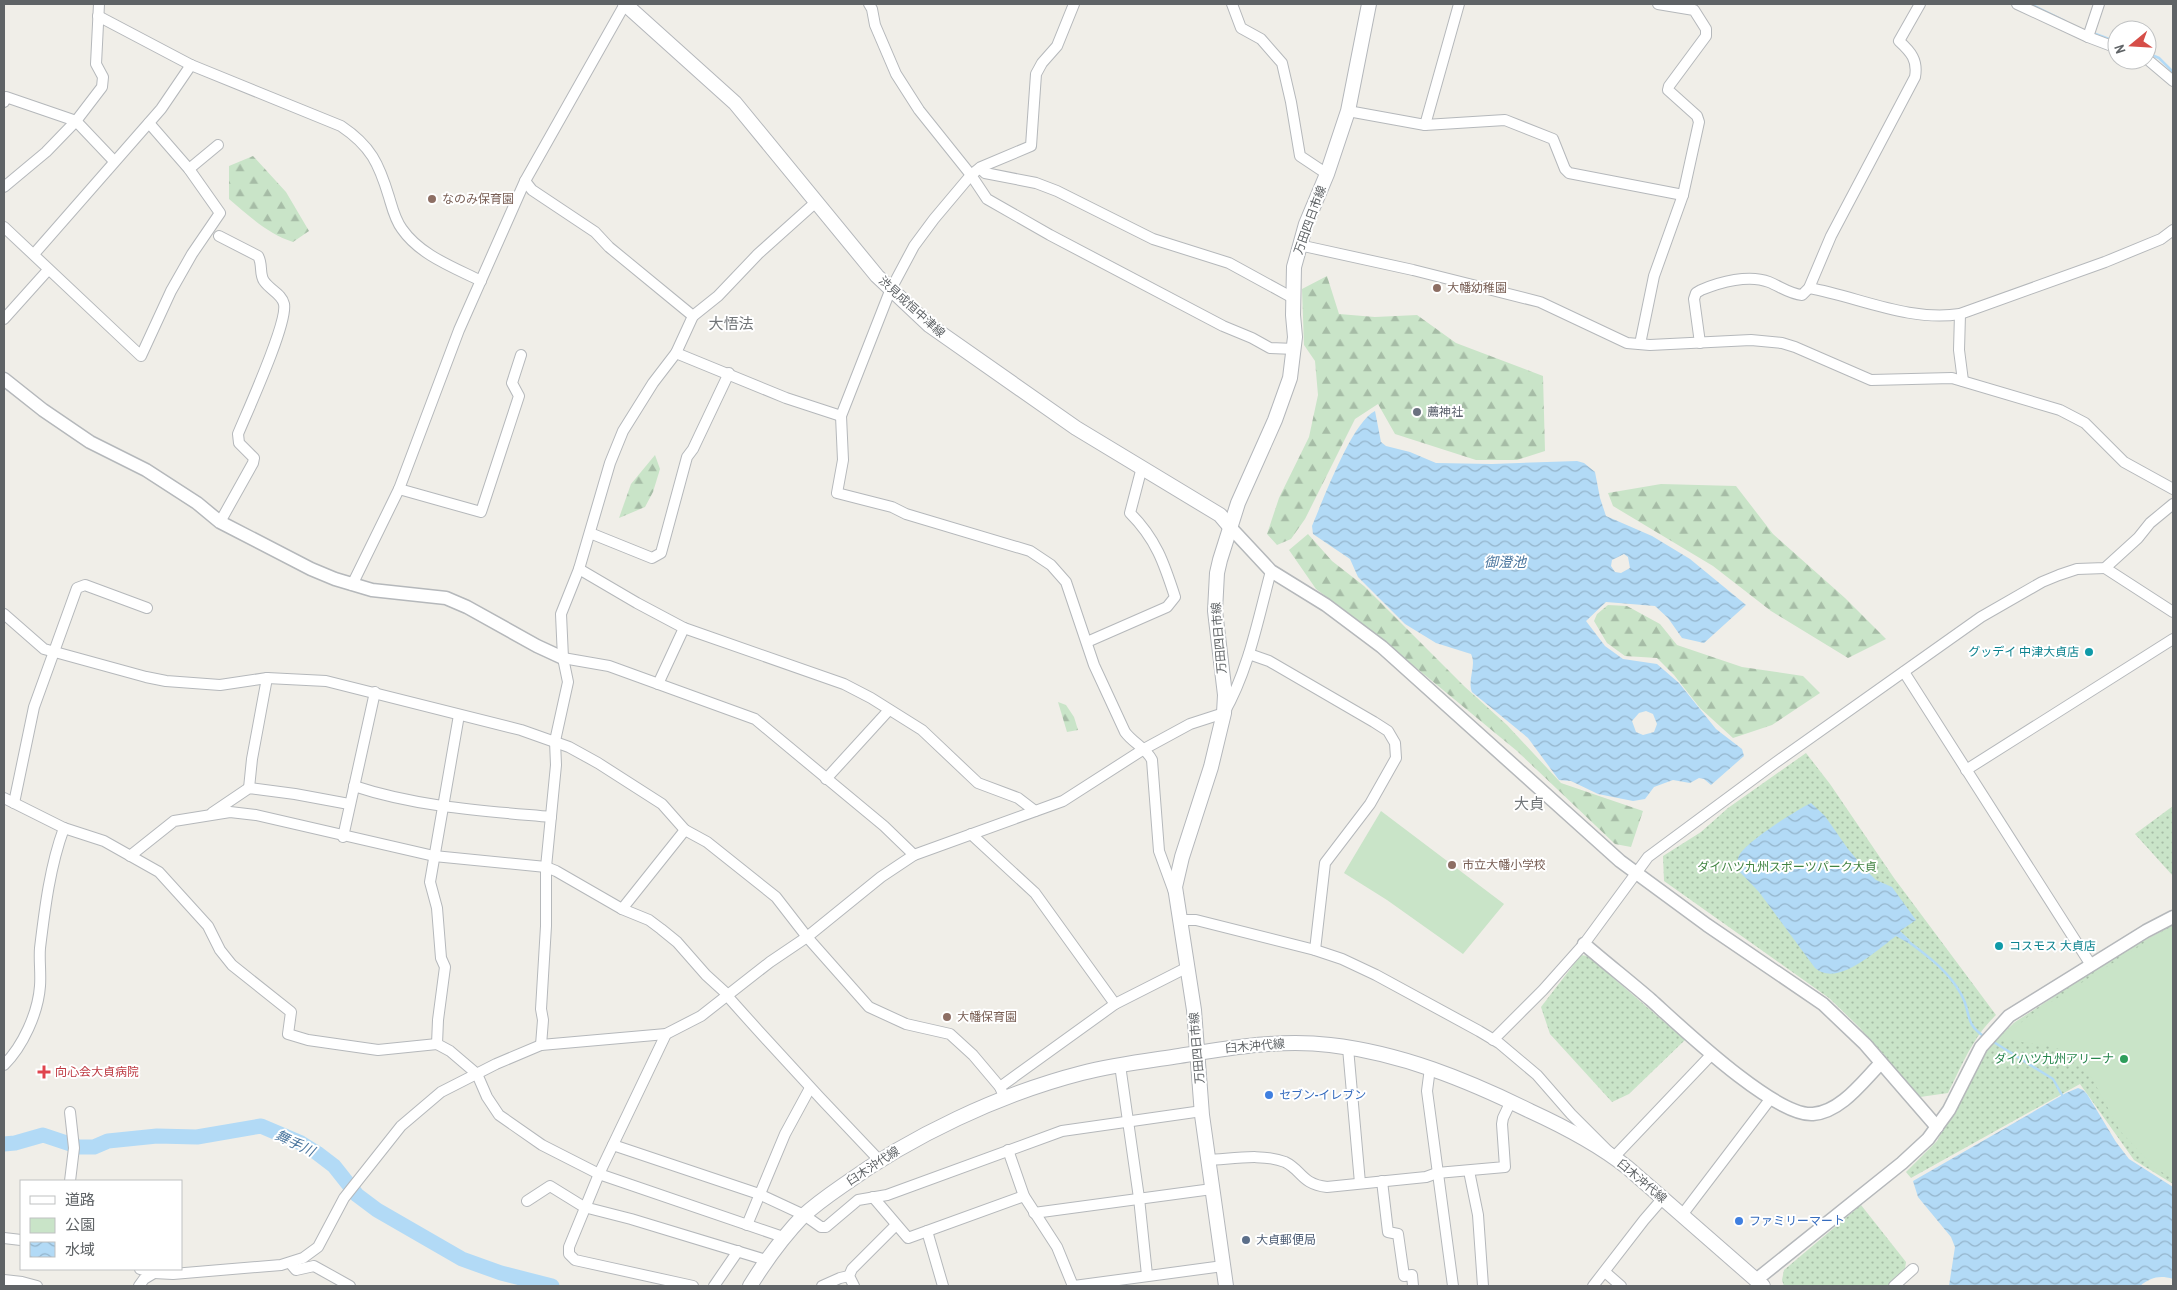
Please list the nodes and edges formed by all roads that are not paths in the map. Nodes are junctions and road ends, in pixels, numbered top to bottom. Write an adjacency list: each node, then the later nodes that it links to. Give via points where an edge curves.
1 (99, 4): 12 (street)
2 (625, 4): 29 (street); 32 (main road, 渋見成恒中津線, via 735,103)
3 (868, 4): 28 (street, via 896,74 919,110)
4 (1074, 4): 25 (street, via 1057,46 1036,74 1031,146)
5 (1232, 4): 27 (street, via 1241,28 1261,39 1282,63 1300,156)
6 (1369, 4): 19 (main road, 万田四日市線)
7 (1459, 4): 22 (street)
8 (1658, 4): 31 (street, via 1694,10 1706,29 1706,36 1668,90 1697,116 1699,122)
9 (1920, 4): 40 (street, via 1899,41 1915,59 1915,77 1831,236)
10 (2017, 4): 13 (street)
11 (2099, 4): 13 (street)
12 (98, 16): 15 (street); 20 (street, via 96,64 103,77 102,88)
13 (2088, 37): 14 (street)
14 (2107, 44)
15 (191, 64): 21 (street); 39 (street, via 341,126 358,138 381,170 401,228 431,255)
16 (2157, 67): 17 (street)
17 (2173, 81)
18 (4, 102): 20 (street, via 6,97)
19 (1348, 111): 22 (street); 27 (main road, 万田四日市線)
20 (76, 121): 24 (street); 30 (street, via 46,152)
21 (149, 123): 24 (street); 26 (street)
22 (1425, 126): 31 (street, via 1505,120 1553,139 1565,169 1570,173)
23 (218, 145): 26 (street)
24 (114, 161): 37 (street)
25 (980, 168): 28 (street); 42 (street, via 985,173 1036,183 1057,191 1153,238 1228,263)
26 (189, 169): 38 (street, via 220,213 171,290 141,356)
27 (1327, 174): 36 (main road, 万田四日市線)
28 (971, 175): 41 (street, via 914,246); 48 (street, via 987,199 1041,230 1223,326 1270,348)
29 (525, 181): 39 (street); 44 (street, via 532,190 595,232)
30 (4, 187)
31 (1683, 195): 47 (street, via 1654,276)
32 (816, 202): 41 (main road, 渋見成恒中津線); 44 (street, via 758,254 718,296)
33 (4, 227): 37 (street)
34 (2173, 230): 43 (street, via 2161,239 2105,262)
35 (219, 236): 59 (street, via 258,256 264,281 281,297 284,305 284,318 275,344 238,434 239,443 254,458 253,463)
36 (1299, 245): 42 (main road, 万田四日市線); 47 (street, via 1540,302 1614,339)
37 (34, 254): 38 (street)
38 (48, 270): 45 (street)
39 (481, 281): 56 (street)
40 (1809, 288): 43 (street, via 1915,314 1943,317); 46 (street, via 1802,295 1794,294 1768,282 1747,278 1701,290 1694,300)
41 (890, 290): 54 (street); 55 (main road, 渋見成恒中津線, via 953,344 1076,428)
42 (1293, 298): 48 (main road, 万田四日市線)
43 (1960, 314): 53 (street, via 1959,350)
44 (692, 316): 49 (street)
45 (4, 319)
46 (1700, 343): 47 (street); 53 (street, via 1751,340 1782,343 1871,380 1937,377)
47 (1640, 344)
48 (1295, 349): 60 (main road, 万田四日市線, via 1285,394 1238,502)
49 (676, 352): 51 (street); 61 (street, via 623,431 610,463)
50 (521, 355): 56 (street, via 512,383 519,396 481,512)
51 (729, 373): 54 (street, via 786,398); 61 (street, via 687,457 661,553 652,558)
52 (4, 378): 59 (street, via 90,442 154,475)
53 (1963, 381): 57 (street, via 2077,417 2118,458)
54 (842, 416): 71 (street, via 843,460 837,492 1030,551 1051,565 1066,582)
55 (1142, 467): 60 (main road, 渋見成恒中津線, via 1220,516); 71 (street, via 1130,513 1154,542 1175,597 1168,607)
56 (399, 489): 65 (street)
57 (2173, 489)
58 (2173, 504): 62 (street)
59 (220, 522): 65 (street, via 311,569)
60 (1231, 528): 64 (street); 80 (main road, 万田四日市線, via 1220,560 1216,589 1216,630 1225,695)
61 (590, 533): 63 (street)
62 (2105, 568): 67 (street); 75 (street, via 2077,569 2042,582 1981,617)
63 (579, 569): 69 (street); 74 (street, via 561,614)
64 (1271, 571): 73 (street); 103 (street, via 1326,605 1382,647 1583,830)
65 (352, 585): 74 (street, via 446,598)
66 (147, 608): 72 (street, via 85,585 79,586 73,594)
67 (2173, 612)
68 (4, 614): 72 (street, via 38,645)
69 (684, 628): 77 (street); 79 (street, via 844,684)
70 (2173, 639): 84 (street)
71 (1087, 642): 83 (street, via 1125,732)
72 (53, 651): 76 (street, via 166,681 220,685); 89 (street, via 34,707)
73 (1249, 654): 80 (street); 110 (street, via 1269,661 1374,722 1388,731 1395,743 1396,758 1370,804 1325,863)
74 (563, 658): 77 (street, via 609,666); 82 (street, via 568,682)
75 (1904, 672): 84 (street); 103 (street, via 1681,832 1648,857)
76 (267, 678): 78 (street, via 326,681); 87 (street)
77 (658, 684): 85 (street, via 755,719)
78 (374, 692): 81 (street); 86 (street)
79 (889, 710): 85 (street); 92 (street, via 922,730 978,783 1018,798)
80 (1224, 713): 83 (street, via 1190,724); 104 (main road, 万田四日市線, via 1211,767 1182,856)
81 (459, 715): 82 (street); 91 (street)
82 (555, 741): 94 (street); 96 (street, via 598,763 662,804)
83 (1144, 749): 92 (street, via 1062,801); 104 (street, via 1152,760 1159,851)
84 (1966, 770): 111 (street)
85 (826, 779): 99 (street)
86 (354, 786): 90 (street); 91 (street)
87 (249, 788): 90 (street); 93 (street)
88 (4, 798): 89 (street)
89 (14, 803): 95 (street)
90 (349, 804): 98 (street)
91 (443, 806): 94 (street); 101 (street)
92 (1035, 811): 97 (street)
93 (209, 815): 98 (street, via 230,812 256,815); 100 (street, via 174,821)
94 (551, 816): 102 (street)
95 (64, 828): 100 (street, via 104,841); 122 (street, via 46,903 38,1000 24,1036)
96 (685, 830): 105 (street); 108 (street, via 707,842 776,897)
97 (970, 834): 99 (street); 114 (street, via 1034,893)
98 (343, 836): 101 (street)
99 (914, 855): 108 (street, via 881,877)
100 (130, 856): 117 (street, via 159,872 208,926 232,965 291,1012 288,1034 378,1050)
101 (434, 856): 102 (street); 117 (street, via 430,882 445,967)
102 (546, 867): 105 (street); 118 (street)
103 (1636, 872): 109 (street); 123 (street, via 1823,1004)
104 (1176, 896): 107 (main road, 万田四日市線)
105 (622, 909): 113 (street, via 648,920 677,942)
106 (2173, 918): 111 (street)
107 (1180, 920): 110 (street, via 1196,920); 112 (main road, 万田四日市線)
108 (807, 937): 113 (street); 128 (street, via 868,1007 906,1024 950,1034 973,1055)
109 (1584, 944): 116 (street); 121 (street)
110 (1315, 950): 116 (street, via 1376,975)
111 (2091, 965): 134 (street, via 2024,1005 1998,1026 1981,1047)
112 (1186, 968): 114 (street); 120 (main road, 万田四日市線)
113 (728, 994): 115 (street, via 702,1016); 127 (street)
114 (1115, 1004): 128 (street)
115 (666, 1034): 118 (street); 135 (street)
116 (1493, 1040): 137 (street, via 1537,1075)
117 (437, 1044): 126 (street)
118 (541, 1045): 126 (street)
119 (1348, 1048): 120 (main road, 臼木沖代線, via 1279,1042); 125 (main road, 臼木沖代線); 145 (street)
120 (1199, 1053): 124 (main road, 臼木沖代線); 131 (main road, 万田四日市線)
121 (1712, 1054): 129 (street); 137 (street)
122 (6, 1058)
123 (1882, 1063): 129 (street, via 1845,1098 1823,1112 1804,1114); 134 (street)
124 (1120, 1065): 128 (main road, 臼木沖代線); 133 (street)
125 (1430, 1068): 130 (main road, 臼木沖代線, via 1482,1086); 141 (street, via 1427,1091)
126 (477, 1074): 142 (street, via 486,1097 499,1115 542,1145); 165 (street, via 441,1092 401,1126 344,1198 318,1246)
127 (810, 1088): 139 (street); 147 (street, via 785,1134)
128 (1002, 1093): 139 (main road, 臼木沖代線)
129 (1771, 1098): 155 (street)
130 (1511, 1101): 137 (main road, 臼木沖代線, via 1577,1133); 140 (street, via 1502,1124 1506,1167)
131 (1202, 1111): 133 (street); 138 (main road, 万田四日市線)
132 (70, 1112): 143 (street, via 74,1148)
133 (1129, 1122): 136 (street, via 1062,1131); 150 (street)
134 (1937, 1127): 174 (street, via 1902,1163)
135 (613, 1145): 142 (street); 147 (street)
136 (1008, 1150): 148 (street); 149 (street, via 888,1195)
137 (1614, 1157): 151 (main road, 臼木沖代線)
138 (1208, 1160): 145 (street, via 1270,1158 1287,1163 1305,1181 1316,1186); 146 (main road, 万田四日市線)
139 (880, 1161): 156 (main road, 臼木沖代線)
140 (1469, 1170): 141 (street); 188 (street, via 1478,1215)
141 (1437, 1173): 144 (street); 187 (street)
142 (598, 1174): 153 (street); 157 (street)
143 (70, 1180)
144 (1382, 1180): 145 (street); 186 (street, via 1388,1232 1398,1234 1404,1276 1412,1275)
145 (1360, 1183)
146 (1212, 1189): 150 (street); 166 (main road, 万田四日市線)
147 (759, 1194): 156 (street); 157 (street)
148 (1024, 1196): 154 (street); 159 (street)
149 (873, 1197): 156 (street, via 858,1200 826,1227); 158 (street)
150 (1140, 1198): 154 (street); 171 (street)
151 (1663, 1198): 155 (main road, 臼木沖代線); 169 (street)
152 (527, 1201): 153 (street, via 550,1186)
153 (584, 1207): 163 (street); 178 (street, via 569,1247 569,1254 575,1260)
154 (1034, 1212): 184 (street, via 1057,1247)
155 (1682, 1214): 174 (main road, 臼木沖代線)
156 (804, 1215): 160 (main road, 臼木沖代線)
157 (747, 1225): 160 (street)
158 (896, 1225): 159 (street, via 908,1238); 172 (street, via 852,1269)
159 (927, 1231): 183 (street)
160 (784, 1237): 164 (main road, 臼木沖代線)
161 (4, 1238): 162 (street)
162 (20, 1240)
163 (738, 1251): 164 (street); 179 (street)
164 (766, 1260): 180 (main road, 臼木沖代線)
165 (290, 1263): 170 (street); 177 (street, via 296,1270 314,1266)
166 (1223, 1266): 171 (street); 185 (main road, 万田四日市線)
167 (1913, 1269): 191 (street)
168 (143, 1270): 170 (street)
169 (1605, 1272): 189 (street); 190 (street)
170 (154, 1274): 176 (street)
171 (1146, 1275): 184 (street)
172 (849, 1276): 181 (street); 182 (street)
173 (4, 1280): 175 (street)
174 (1759, 1283)
175 (37, 1286)
176 (139, 1286)
177 (350, 1286)
178 (693, 1286)
179 (714, 1286)
180 (750, 1286)
181 (822, 1286)
182 (854, 1286)
183 (943, 1286)
184 (1074, 1286)
185 (1226, 1286)
186 (1413, 1286)
187 (1453, 1286)
188 (1483, 1286)
189 (1593, 1286)
190 (1621, 1286)
191 (1894, 1286)

